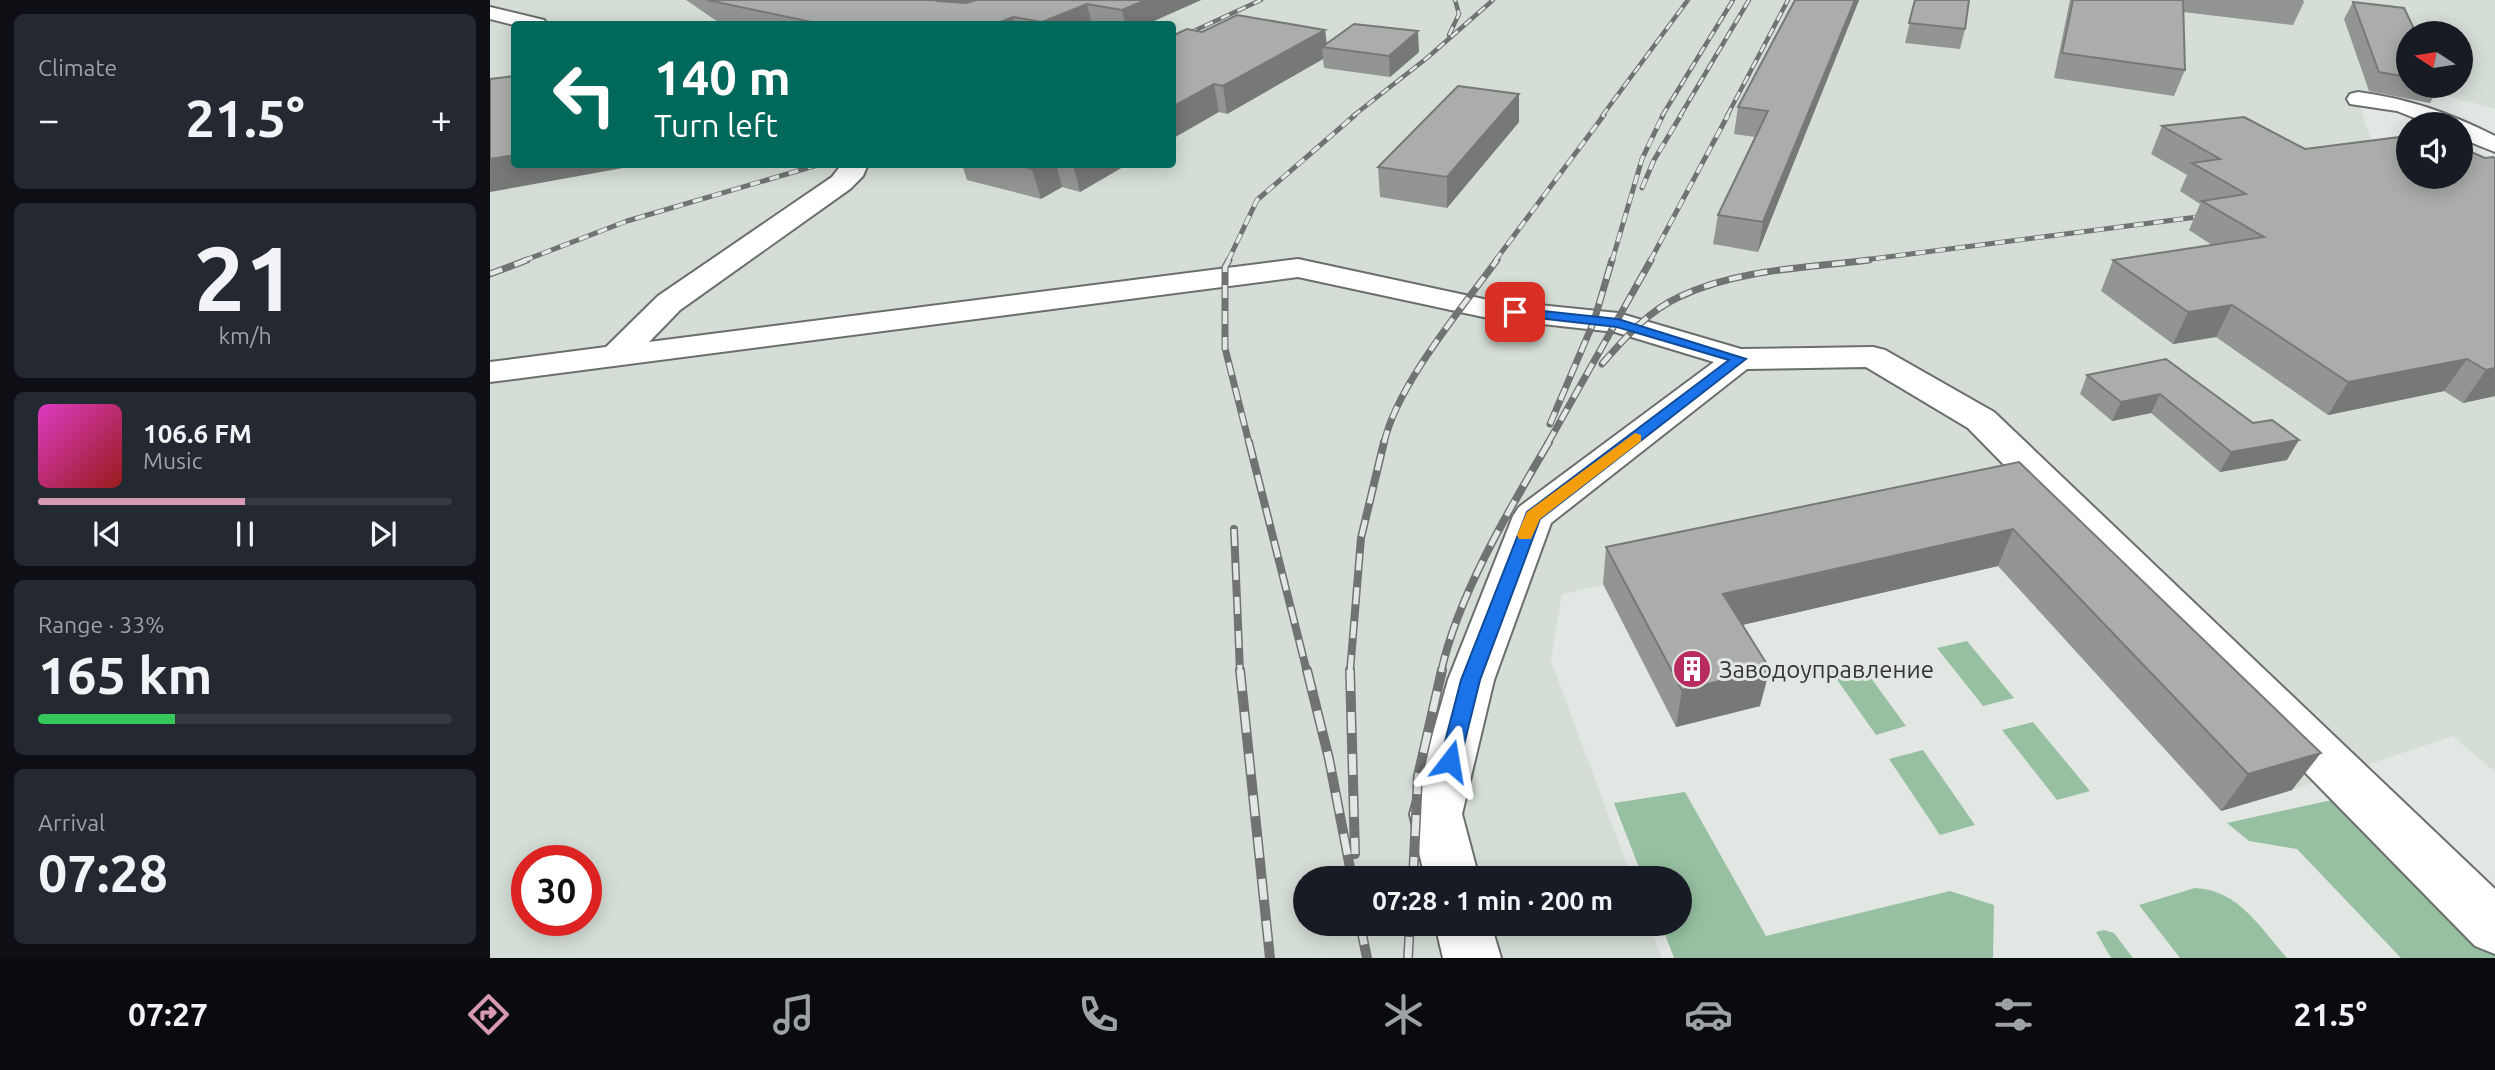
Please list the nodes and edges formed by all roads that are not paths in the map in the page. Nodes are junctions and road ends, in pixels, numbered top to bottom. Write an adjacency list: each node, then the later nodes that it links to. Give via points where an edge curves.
1 (490, 13): 2 (street)
2 (524, 21)
3 (2358, 99): 4 (street)
4 (2420, 112)
5 (2473, 134): 6 (street)
6 (2495, 145)
7 (854, 168): 8 (street, via 841,183 669,303)
8 (617, 355): 9 (street, via 1298,268 1489,309 1618,323); 10 (street)
9 (1739, 359): 11 (street, via 1533,516 1471,680 1436,814); 12 (street, via 1873,357 1981,420)
10 (490, 372)
11 (1449, 866)
12 (2495, 927)
13 (1466, 936): 14 (street)
14 (1472, 958)

